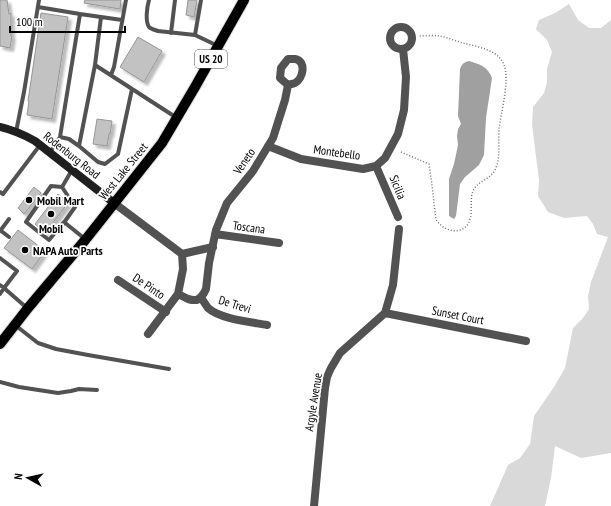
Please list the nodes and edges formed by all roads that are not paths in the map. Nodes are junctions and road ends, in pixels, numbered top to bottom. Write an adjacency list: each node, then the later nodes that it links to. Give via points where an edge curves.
1 (39, 0): 7 (lane)
2 (126, 0): 10 (lane)
3 (149, 0): 11 (lane, via 149,27)
4 (175, 0): 11 (lane)
5 (201, 0): 12 (lane)
6 (244, 0): 13 (main road, West Lake Street / US 20)
7 (38, 7): 8 (lane); 21 (lane)
8 (80, 14): 9 (lane); 22 (lane)
9 (102, 17): 10 (lane); 15 (lane)
10 (122, 20): 16 (lane)
11 (172, 33): 12 (lane)
12 (195, 35): 13 (lane)
13 (218, 46): 19 (main road, West Lake Street / US 20)
14 (403, 49): 27 (street, Montebello, via 406,77 404,110 398,134 385,158)
15 (95, 64): 16 (lane); 24 (lane)
16 (111, 75): 18 (lane)
17 (288, 85): 25 (street, Veneto, via 273,138)
18 (132, 89): 19 (lane); 24 (lane, via 118,154 105,164 98,162)
19 (177, 118): 31 (main road, West Lake Street / US 20, via 162,143)
20 (0, 127): 21 (street, Rodenburg Road)
21 (16, 132): 23 (street, Rodenburg Road)
22 (60, 137): 24 (lane, via 69,139); 26 (lane)
23 (40, 145): 26 (street, Rodenburg Road); 30 (lane)
24 (79, 146)
25 (268, 146): 27 (street, Montebello, via 301,159 363,169); 37 (street, Veneto, via 253,171 227,204)
26 (50, 152): 28 (street, Rodenburg Road)
27 (376, 166): 32 (street, Sicilia)
28 (72, 170): 29 (lane); 31 (street, Rodenburg Road)
29 (62, 187): 34 (lane, via 75,207); 34 (lane, via 51,186 26,222 49,240)
30 (1, 195)
31 (114, 203): 39 (main road, West Lake Street / US 20); 42 (street, Rodenburg Road)
32 (398, 217)
33 (9, 219): 36 (lane)
34 (62, 224): 39 (lane, via 64,222)
35 (399, 229): 52 (street, via 393,285)
36 (0, 230): 38 (lane)
37 (215, 234): 40 (street, Toscana); 41 (street, Veneto)
38 (9, 237)
39 (86, 239): 50 (main road, West Lake Street / US 20)
40 (279, 243)
41 (213, 246): 42 (street); 49 (street, Veneto, via 206,289)
42 (182, 254): 48 (street, via 183,269)
43 (0, 258): 46 (lane, via 16,271)
44 (118, 280): 51 (street, De Pinto)
45 (0, 284): 46 (lane)
46 (4, 288): 47 (lane); 50 (lane)
47 (0, 294)
48 (178, 294): 49 (street, via 192,300); 51 (street)
49 (201, 297): 54 (street, De Trevi, via 209,308 220,314)
50 (28, 308): 53 (main road, West Lake Street / US 20)
51 (166, 312): 55 (street)
52 (385, 313): 56 (street, Sunset Court); 61 (street, Argyle Avenue, via 342,351 327,377)
53 (15, 325): 57 (main road, West Lake Street / US 20); 58 (lane, via 38,343 56,349)
54 (267, 325)
55 (148, 334)
56 (526, 341)
57 (0, 344)
58 (169, 370)
59 (0, 382): 60 (lane, via 58,393 79,389)
60 (97, 390)
61 (314, 506)

